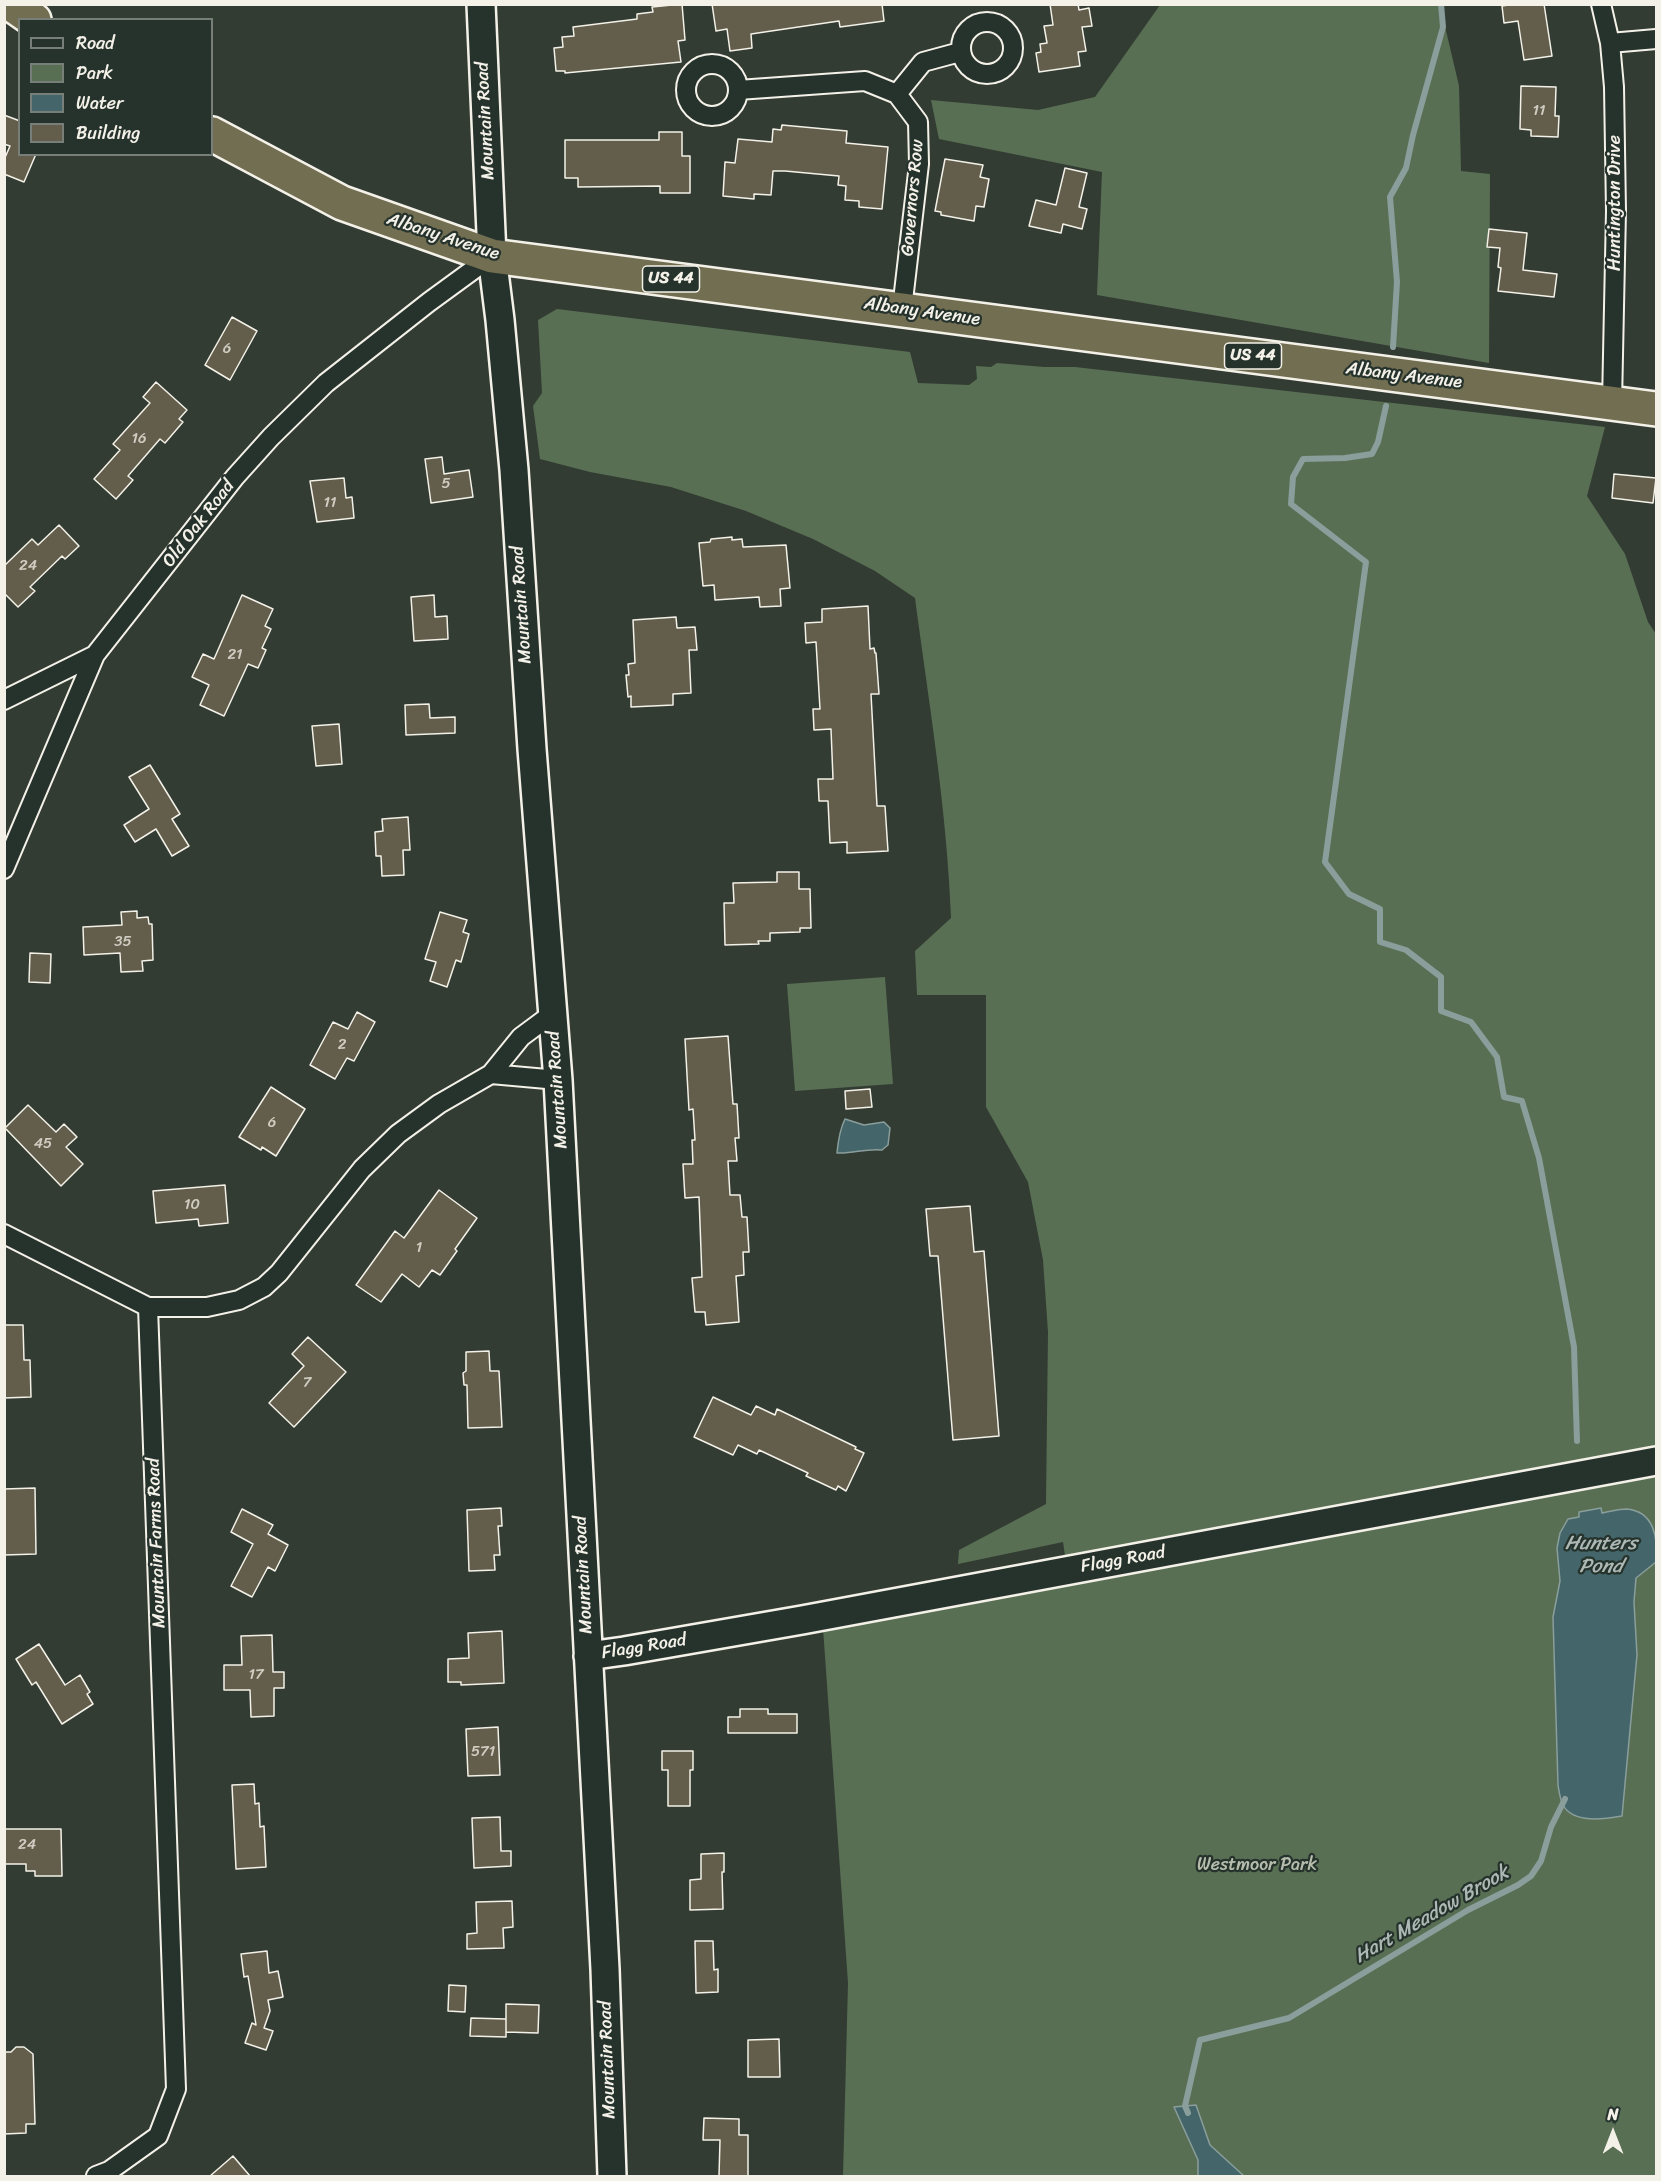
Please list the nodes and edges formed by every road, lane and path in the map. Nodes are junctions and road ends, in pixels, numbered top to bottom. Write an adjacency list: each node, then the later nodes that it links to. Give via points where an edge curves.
1 (12, 4): 4 (highway)
2 (481, 4): 11 (main road, Mountain Road)
3 (1600, 4): 6 (street, Huntington Drive)
4 (31, 18)
5 (1656, 39): 6 (street)
6 (1610, 43): 13 (street, Huntington Drive, via 1616,211)
7 (960, 52): 9 (street, via 923,62)
8 (738, 90): 9 (street, via 865,81)
9 (897, 94): 12 (street, Governors Row, via 918,122 919,154)
10 (213, 135): 11 (highway, Albany Avenue / US 44, via 342,203)
11 (492, 256): 12 (highway, Albany Avenue / US 44); 15 (street, Old Oak Road, via 359,356 287,422 235,477); 18 (main road, Mountain Road, via 514,470)
12 (902, 309): 13 (highway, Albany Avenue / US 44)
13 (1612, 403): 14 (highway, Albany Avenue / US 44)
14 (1656, 409)
15 (95, 656): 16 (street); 17 (street, Old Oak Road)
16 (4, 700)
17 (4, 869)
18 (552, 1014): 19 (street, via 521,1037); 20 (main road, Mountain Road)
19 (491, 1074): 20 (street); 22 (street, via 398,1134 362,1169 264,1287 238,1300 207,1307)
20 (558, 1080): 24 (main road, Mountain Road)
21 (4, 1234): 22 (street)
22 (148, 1307): 25 (street, Mountain Farms Road, via 176,2089 158,2136)
23 (1656, 1461): 24 (main road, Flagg Road, via 780,1624)
24 (588, 1656): 26 (main road, Mountain Road)
25 (96, 2176)
26 (612, 2176)

